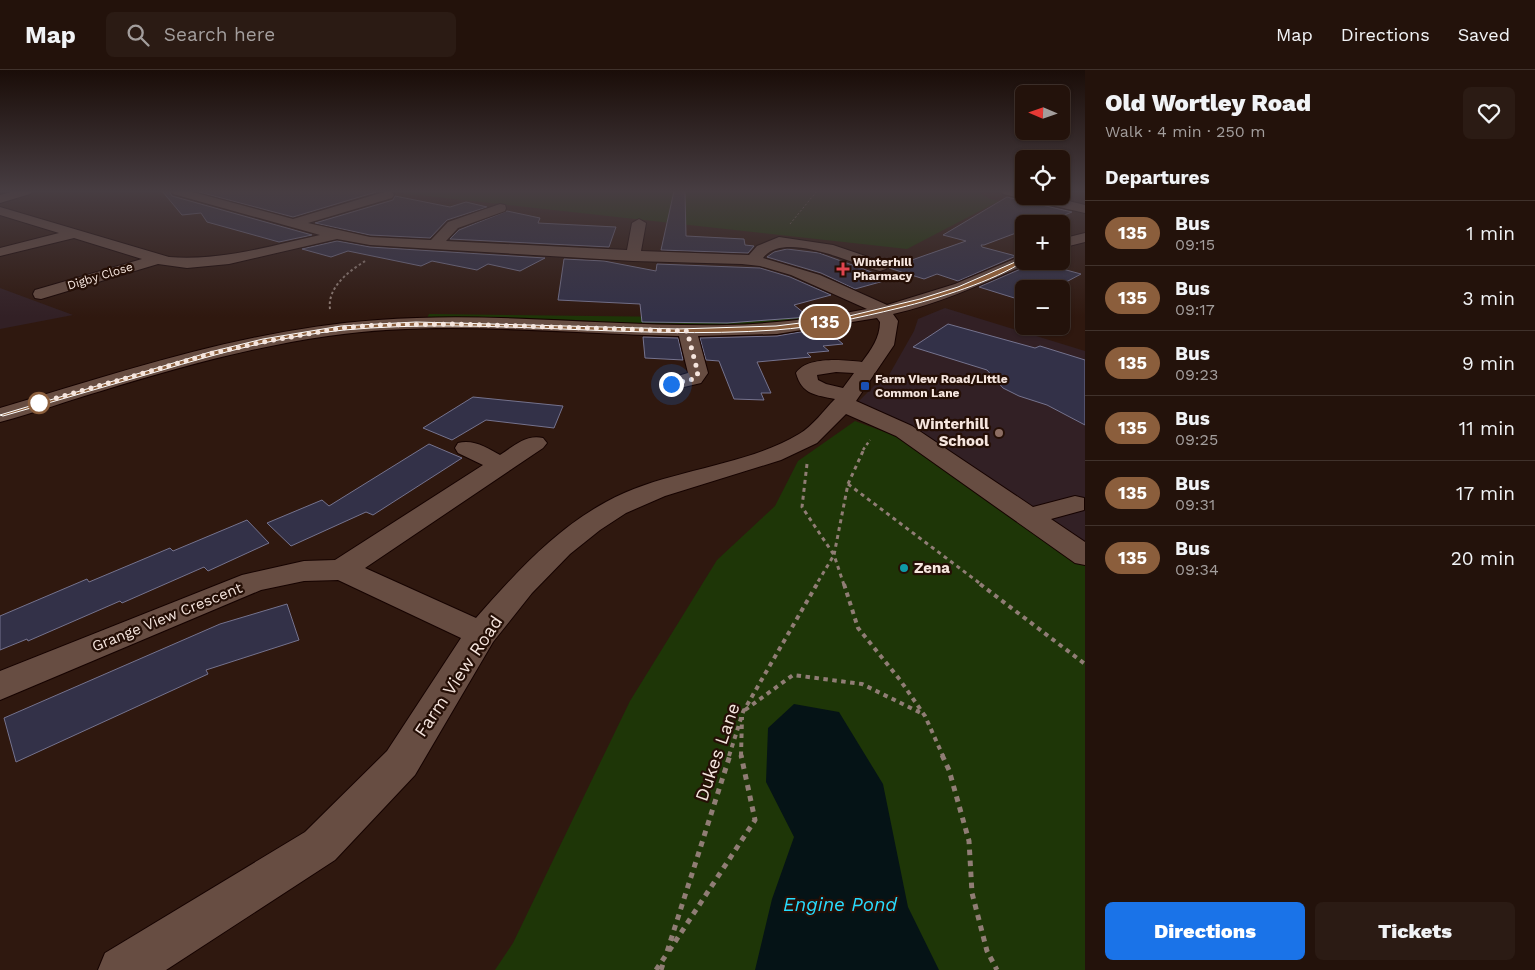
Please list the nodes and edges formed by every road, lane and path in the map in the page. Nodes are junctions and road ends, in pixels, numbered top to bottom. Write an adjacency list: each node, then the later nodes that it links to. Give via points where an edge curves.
1 (70, 233): 6 (street)
2 (330, 233): 7 (street)
3 (445, 233): 12 (street)
4 (637, 233): 14 (street)
5 (782, 233): 10 (path)
6 (73, 234): 13 (street); 16 (street)
7 (337, 235): 11 (street); 16 (street, via 214,261 178,263)
8 (1085, 236): 9 (street)
9 (1070, 241)
10 (774, 242): 17 (street); 19 (street, via 833,249)
11 (404, 243): 12 (street); 24 (path, via 353,267 335,288 328,299 328,306)
12 (434, 245): 14 (street)
13 (0, 252)
14 (633, 256): 15 (street)
15 (730, 258): 17 (street); 20 (street, via 714,271)
16 (159, 259): 21 (street, Digby Close)
17 (753, 260): 22 (street, via 788,269)
18 (1015, 264): 22 (street, via 960,289)
19 (880, 266)
20 (714, 275)
21 (41, 294)
22 (881, 310): 23 (street); 26 (street, Farm View Road, via 889,321 884,345)
23 (841, 320): 25 (street, via 776,328); 26 (street)
24 (341, 328): 25 (street, via 454,324); 29 (street, via 213,353)
25 (687, 331): 27 (street, via 698,373 694,379)
26 (868, 350): 28 (street, Farm View Road); 28 (street, via 833,366 814,368 806,373 809,383)
27 (671, 384)
28 (845, 400): 30 (street); 32 (street, Farm View Road, via 809,438)
29 (0, 415)
30 (882, 421): 35 (path, via 862,452); 37 (street, via 904,431)
31 (535, 443): 34 (street)
32 (788, 447): 38 (path, via 808,464 802,507); 41 (street, Farm View Road, via 772,455 656,490 616,507 560,548 521,586)
33 (467, 448): 34 (street)
34 (502, 465): 40 (street)
35 (848, 484): 38 (path); 42 (path)
36 (1075, 504): 37 (street)
37 (1029, 517): 39 (street)
38 (834, 555): 44 (path, Dukes Lane); 45 (path, via 858,628)
39 (1085, 556)
40 (340, 570): 41 (street, Grange View Crescent); 43 (street, Grange View Crescent, via 304,571 253,582)
41 (481, 634): 47 (street, Farm View Road, via 401,763 320,846)
42 (1085, 664)
43 (0, 686)
44 (743, 712): 45 (path, via 794,675 862,684); 46 (path, Dukes Lane); 46 (path, via 740,761 755,820)
45 (925, 716): 50 (path, via 949,770 969,841 972,893 987,951)
46 (666, 955): 48 (path, Dukes Lane); 49 (path)
47 (122, 970)
48 (656, 970)
49 (661, 970)
50 (997, 970)

